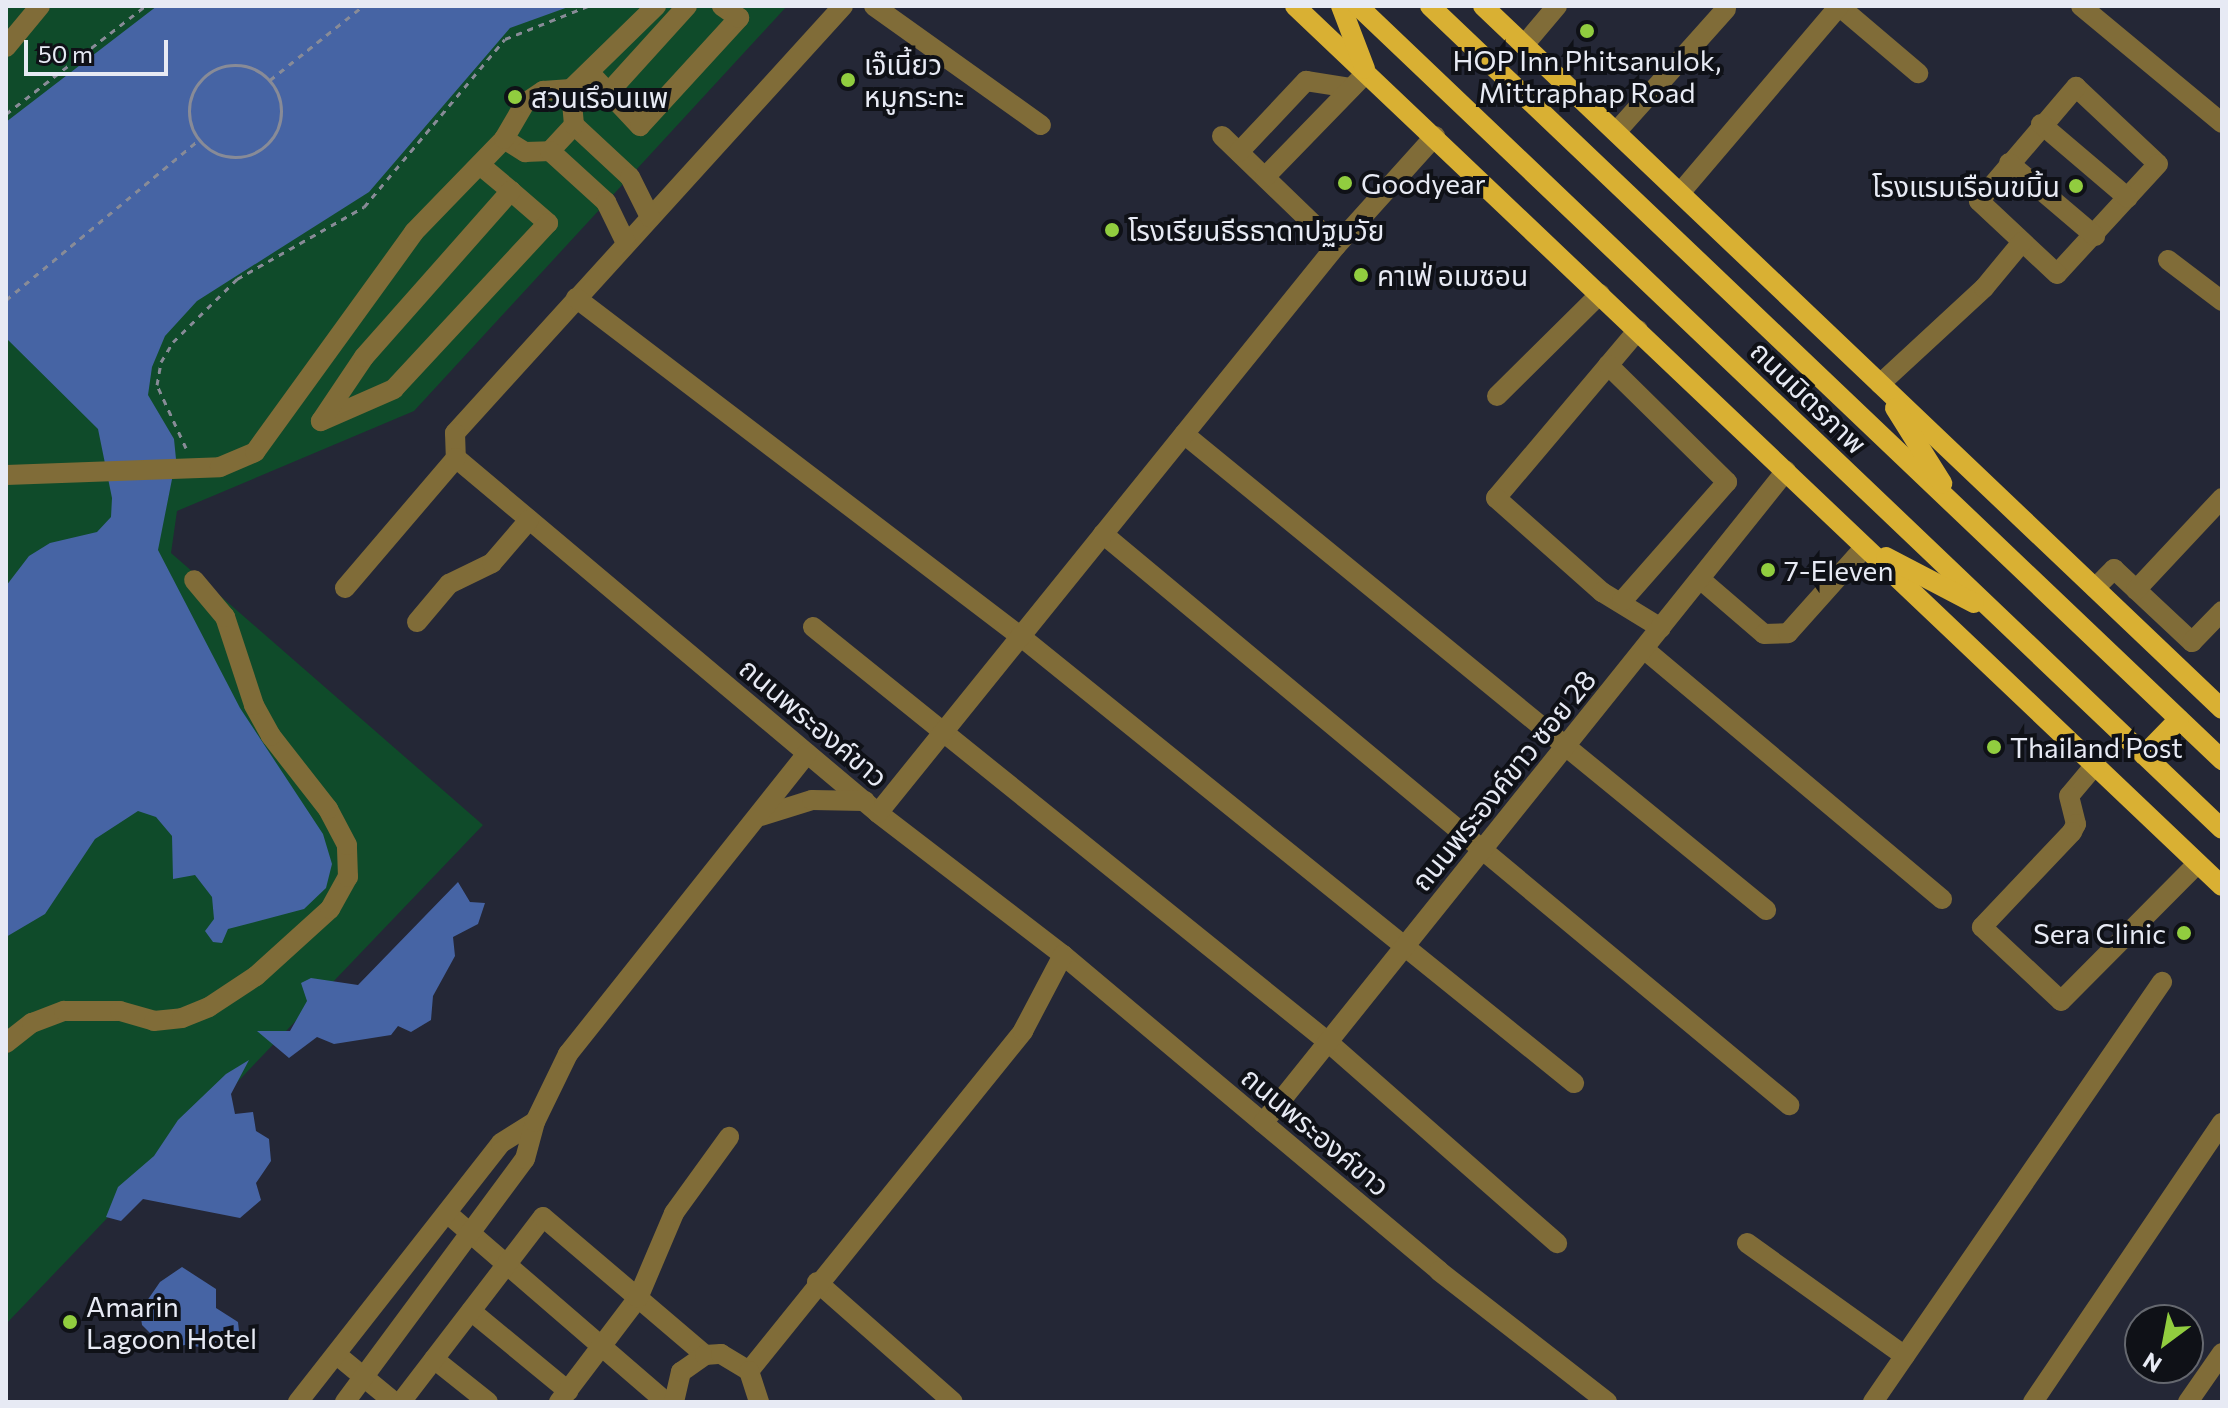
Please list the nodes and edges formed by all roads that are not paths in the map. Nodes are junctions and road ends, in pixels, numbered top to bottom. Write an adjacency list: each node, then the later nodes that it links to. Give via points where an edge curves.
1 (40, 6): 17 (street)
2 (656, 6): 18 (street)
3 (687, 6): 23 (street)
4 (722, 6): 23 (street, via 739,18 640,126)
5 (843, 6): 40 (street)
6 (874, 6): 27 (street)
7 (1295, 6): 19 (main road)
8 (1341, 6): 19 (main road)
9 (1358, 6): 69 (main road, ถนนมิตรภาพ)
10 (1430, 6): 58 (main road, ถนนมิตรภาพ)
11 (1483, 6): 16 (main road)
12 (1839, 6): 20 (street); 38 (street)
13 (2081, 6): 24 (street)
14 (1548, 9): 16 (street)
15 (1726, 9): 28 (street)
16 (1524, 45): 28 (main road)
17 (6, 47)
18 (590, 73): 22 (street); 23 (street)
19 (1366, 73): 21 (street); 30 (main road)
20 (1918, 73)
21 (1351, 88): 33 (street, via 1306,81); 36 (street)
22 (571, 89): 26 (street); 31 (street, via 543,91 525,103)
23 (609, 92)
24 (2222, 123)
25 (2041, 124): 34 (street); 39 (street); 39 (street, via 2072,88 2079,88 2156,157 2158,164)
26 (574, 125): 32 (street); 40 (street, via 630,177)
27 (1041, 125)
28 (1616, 132): 38 (main road)
29 (1222, 136): 33 (street)
30 (1435, 136): 44 (street); 46 (main road)
31 (504, 139): 32 (street, via 525,152); 35 (street)
32 (550, 151): 43 (street, via 606,202)
33 (1239, 152): 36 (street)
34 (2009, 163): 41 (street); 42 (street, via 1979,204)
35 (480, 165): 37 (street); 56 (street, via 414,232 255,452 220,467)
36 (1265, 177): 44 (street)
37 (511, 191): 37 (street, via 548,223 394,389 321,421 364,357)
38 (1680, 193): 51 (main road)
39 (2128, 198): 41 (street)
40 (650, 217): 43 (street)
41 (2095, 236): 42 (street, via 2060,275)
42 (2022, 242): 51 (street, via 1984,288)
43 (626, 243): 47 (street)
44 (1336, 246): 53 (street)
45 (2168, 260): 48 (street)
46 (1600, 294): 49 (main road); 52 (street)
47 (576, 298): 54 (street, via 455,433); 73 (street)
48 (2222, 301)
49 (1638, 330): 50 (street); 55 (main road)
50 (1608, 365): 67 (street, via 1727,482); 67 (street, via 1496,498 1602,592)
51 (1880, 384): 58 (main road); 65 (main road)
52 (1497, 396)
53 (1184, 434): 60 (street); 78 (street)
54 (456, 458): 59 (street, ถนนพระองค์ขาว); 64 (street)
55 (1786, 471): 61 (main road); 62 (street, ถนนพระองค์ขาว ซอย 28)
56 (6, 475)
57 (2222, 498): 66 (street)
58 (1958, 509): 76 (main road, ถนนมิตรภาพ)
59 (529, 520): 70 (street, via 492,563 449,584); 79 (street, ถนนพระองค์ขาว)
60 (1103, 534): 73 (street); 86 (street)
61 (1865, 547): 62 (street, via 1788,633 1764,634); 69 (main road); 82 (main road)
62 (1700, 579): 72 (street, ถนนพระองค์ขาว ซอย 28)
63 (194, 580): 95 (street, via 225,617 254,705 271,736 328,809 347,845 348,877 330,909 256,976 209,1007 154,1021 120,1011 64,1011 32,1023)
64 (345, 588)
65 (2095, 588): 66 (street, via 2114,569); 75 (main road)
66 (2136, 590): 68 (street, via 2192,642)
67 (1622, 601): 72 (street)
68 (2222, 611)
69 (1996, 614): 80 (main road, ถนนมิตรภาพ)
70 (417, 622)
71 (813, 627): 77 (street)
72 (1661, 628): 74 (street, ถนนพระองค์ขาว ซอย 28)
73 (1020, 636): 77 (street); 91 (street)
74 (1644, 649): 78 (street, ถนนพระองค์ขาว ซอย 28); 89 (street)
75 (2222, 709)
76 (2179, 719): 80 (main road); 81 (main road, ถนนมิตรภาพ)
77 (945, 732): 83 (street); 94 (street)
78 (1566, 746): 86 (street, ถนนพระองค์ขาว ซอย 28); 90 (street)
79 (807, 753): 83 (street, ถนนพระองค์ขาว); 84 (street)
80 (2144, 755): 85 (main road, ถนนมิตรภาพ)
81 (2222, 760)
82 (2095, 765): 87 (main road); 87 (street, via 2069,796 2076,824 2072,832 1982,927 2061,1001)
83 (871, 807): 84 (street, via 812,800); 92 (street, ถนนพระองค์ขาว)
84 (761, 816): 98 (street, via 568,1054)
85 (2222, 829)
86 (1482, 850): 91 (street, ถนนพระองค์ขาว ซอย 28); 97 (street)
87 (2198, 863): 88 (main road)
88 (2222, 886)
89 (1942, 899)
90 (1766, 910)
91 (1404, 947): 94 (street, ถนนพระองค์ขาว ซอย 28); 96 (street)
92 (1063, 955): 99 (street, ถนนพระองค์ขาว); 108 (street, via 1023,1031)
93 (2162, 982): 116 (street)
94 (1328, 1042): 99 (street, ถนนพระองค์ขาว ซอย 28); 104 (street)
95 (6, 1043)
96 (1574, 1083)
97 (1789, 1105)
98 (535, 1122): 102 (street, via 501,1143); 103 (street, via 525,1159)
99 (1263, 1123): 130 (street, ถนนพระองค์ขาว)
100 (2222, 1123): 132 (street)
101 (729, 1137): 109 (street, via 674,1213)
102 (447, 1213): 103 (street); 107 (street)
103 (473, 1235): 106 (street); 110 (street)
104 (1557, 1243)
105 (1747, 1243): 116 (street)
106 (507, 1265): 109 (street, via 543,1217); 111 (street); 112 (street)
107 (394, 1281): 110 (street); 114 (street)
108 (817, 1282): 118 (street); 129 (street)
109 (638, 1298): 112 (street); 115 (street)
110 (421, 1303): 119 (street)
111 (471, 1311): 117 (street); 120 (street)
112 (601, 1346): 120 (street); 126 (street)
113 (2222, 1353): 133 (street)
114 (337, 1355): 119 (street); 121 (street)
115 (705, 1355): 118 (street, via 735,1359); 127 (street, via 681,1372)
116 (1905, 1356): 131 (street)
117 (434, 1359): 124 (street); 125 (street)
118 (749, 1371): 128 (street)
119 (364, 1377): 122 (street); 123 (street)
120 (563, 1396)
121 (298, 1402)
122 (345, 1402)
123 (394, 1402)
124 (401, 1402)
125 (488, 1402)
126 (666, 1402)
127 (674, 1402)
128 (759, 1402)
129 (953, 1402)
130 (1607, 1402)
131 (1873, 1402)
132 (2033, 1402)
133 (2188, 1402)

